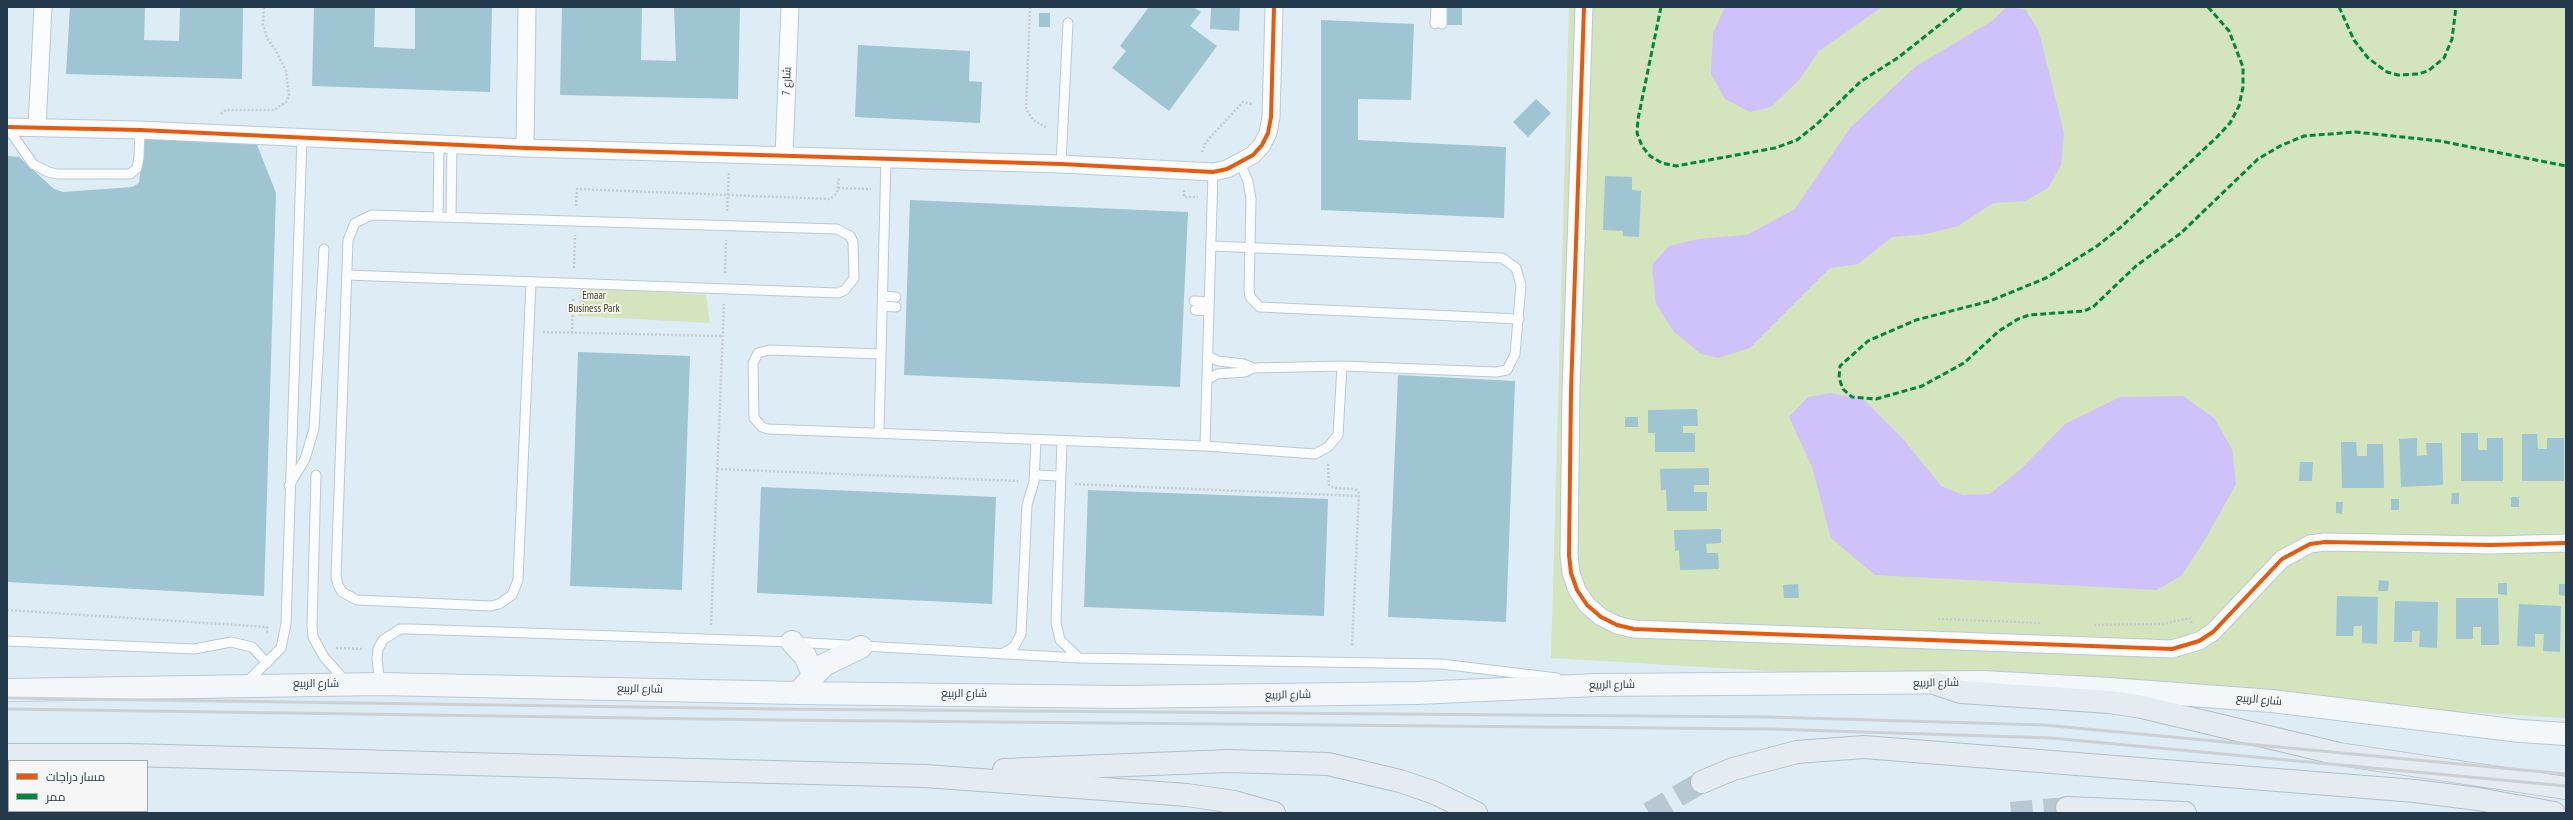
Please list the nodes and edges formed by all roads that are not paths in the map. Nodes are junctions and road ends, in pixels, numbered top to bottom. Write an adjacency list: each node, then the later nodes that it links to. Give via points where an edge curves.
1 (43, 7): 10 (street)
2 (527, 7): 14 (street)
3 (790, 7): 15 (street, شارع 7)
4 (1274, 7): 18 (street, via 1272,110 1268,133 1253,155)
5 (1436, 7): 6 (lane, via 1438,24)
6 (1442, 7)
7 (1584, 7): 47 (street, via 1571,391 1570,573 1587,605 1601,617 1617,625 1634,629 2158,649 2186,646 2199,641 2226,621 2282,559 2310,544)
8 (1068, 22): 17 (lane)
9 (7, 127): 10 (street); 11 (lane, via 33,164 57,174 130,174 137,168)
10 (37, 127): 11 (street)
11 (140, 130): 12 (street)
12 (302, 138): 13 (street); 46 (lane)
13 (446, 145): 14 (street); 20 (lane); 21 (lane)
14 (525, 148): 15 (street)
15 (784, 155): 16 (street)
16 (886, 158): 17 (street); 27 (lane)
17 (1061, 164): 19 (street)
18 (1240, 164): 19 (street); 23 (lane, via 1248,181 1251,199)
19 (1213, 172): 22 (lane)
20 (438, 217): 21 (lane); 25 (lane, via 363,217 350,231)
21 (451, 217): 26 (lane, via 837,229 844,232 853,242 854,278 845,290 838,293)
22 (1211, 246): 23 (lane); 31 (lane)
23 (1250, 247): 33 (lane, via 1502,258 1510,262 1520,276); 33 (lane, via 1250,297 1260,307)
24 (324, 249): 46 (lane, via 314,429 305,458)
25 (347, 275): 26 (lane); 26 (lane, via 336,576 342,592 357,600 491,606 512,595 518,580)
26 (531, 282)
27 (882, 296): 28 (lane); 29 (lane)
28 (896, 297)
29 (882, 306): 32 (lane); 34 (lane)
30 (1194, 306): 31 (lane)
31 (1209, 306): 35 (lane)
32 (896, 307)
33 (1519, 319): 36 (lane, via 1515,354 1507,370 1496,372)
34 (881, 354): 39 (lane); 39 (lane, via 763,350 758,353 752,364 752,412 762,427)
35 (1208, 356): 37 (lane, via 1218,361 1244,364); 38 (lane)
36 (1342, 366): 37 (lane); 42 (lane, via 1338,435 1328,448 1315,454)
37 (1253, 368): 38 (lane, via 1245,372 1217,374)
38 (1207, 380): 42 (lane)
39 (879, 433): 40 (lane)
40 (1036, 440): 41 (lane); 44 (lane)
41 (1062, 441): 42 (lane); 45 (lane)
42 (1205, 446)
43 (316, 475): 56 (lane, via 313,637 324,657)
44 (1035, 475): 45 (lane); 51 (lane, via 1027,500 1021,634 1014,647)
45 (1060, 476): 52 (lane, via 1056,623 1060,640)
46 (289, 486): 53 (lane, via 285,635 281,648)
47 (2566, 543)
48 (7, 641): 53 (lane, via 194,649 231,642 252,647)
49 (792, 642): 50 (lane); 54 (main road, via 806,656); 57 (lane, via 400,629 383,640 378,649)
50 (861, 646): 51 (lane); 54 (main road, via 835,658)
51 (1002, 654): 52 (lane)
52 (1079, 658): 59 (lane, via 1449,665 1534,674)
53 (267, 663): 55 (lane)
54 (813, 674): 61 (main road)
55 (244, 684): 56 (main road, شارع الربيع); 60 (main road, شارع الربيع)
56 (348, 684): 57 (main road, شارع الربيع)
57 (380, 684): 61 (main road, شارع الربيع)
58 (1937, 684): 59 (main road, شارع الربيع); 62 (main road, شارع الربيع, via 1983,682 2225,697); 66 (highway, via 1967,693 2135,706 2339,754)
59 (1596, 685): 61 (main road, شارع الربيع, via 1417,693 1122,697)
60 (7, 690)
61 (798, 693)
62 (2566, 734)
63 (7, 755): 64 (highway, via 128,755)
64 (925, 776): 68 (highway, via 1187,795 1234,802); 69 (highway, via 1060,767 1228,761 1328,764 1400,781 1435,793)
65 (1702, 782): 71 (highway, via 1733,769 1797,752 1864,747 2415,791)
66 (2566, 788)
67 (2067, 808): 70 (highway)
68 (1274, 813)
69 (1476, 813)
70 (2185, 813)
71 (2554, 813)

